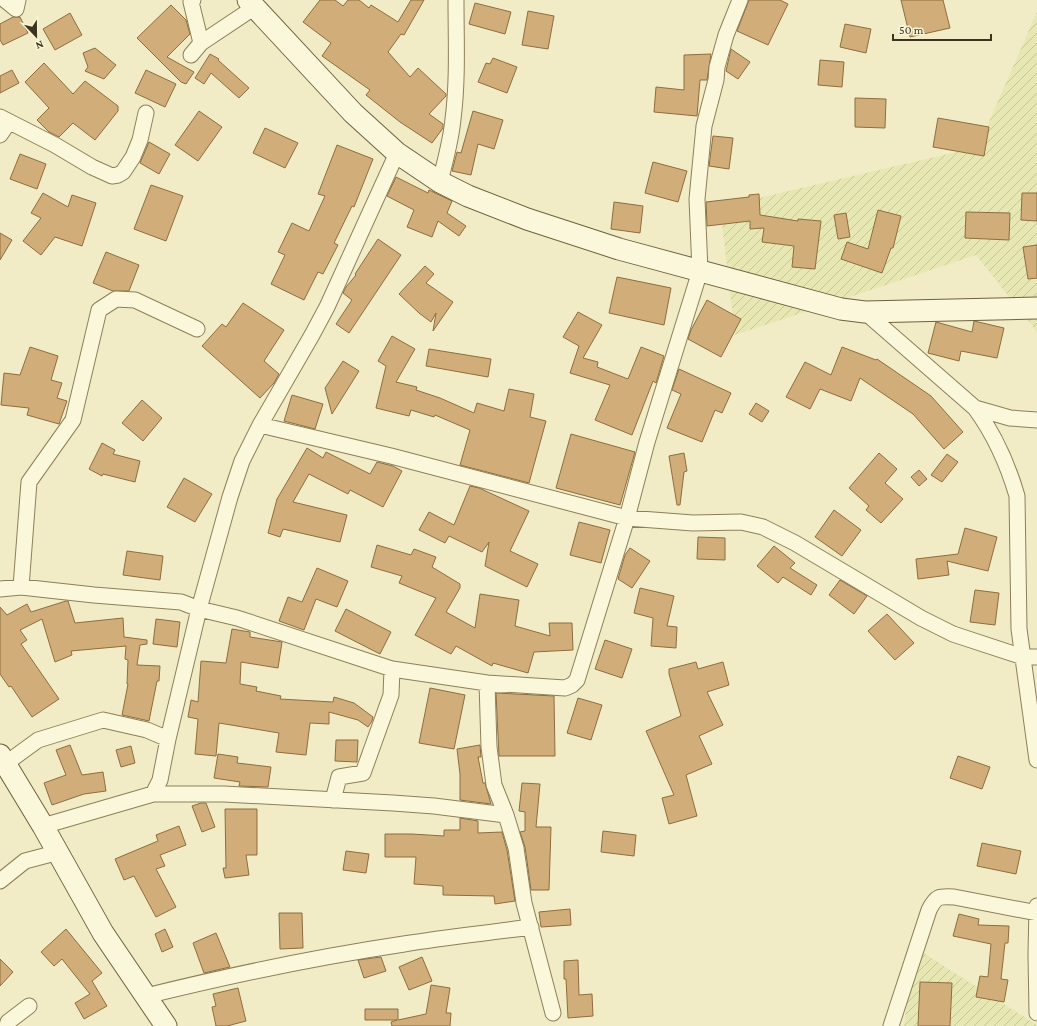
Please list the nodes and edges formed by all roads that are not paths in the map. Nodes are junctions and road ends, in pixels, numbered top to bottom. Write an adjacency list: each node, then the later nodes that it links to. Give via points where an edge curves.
1 (5, 0): 2 (street, via 16,9)
2 (18, 0)
3 (193, 0): 7 (street, via 190,2)
4 (456, 0): 13 (street, via 453,119)
5 (740, 0): 14 (street, via 726,35 704,126 697,199)
6 (251, 3): 7 (street); 12 (main road, via 353,113)
7 (201, 43): 8 (street)
8 (191, 55)
9 (146, 113): 10 (street, via 133,157 124,172 112,176)
10 (5, 119): 11 (street)
11 (0, 135)
12 (397, 153): 13 (main road); 20 (street, via 327,307)
13 (440, 182): 14 (main road, via 527,219)
14 (700, 271): 16 (main road, via 841,309); 21 (street, via 647,442)
15 (1037, 308): 16 (main road)
16 (865, 312): 18 (street)
17 (197, 329): 22 (street, via 135,300 116,299 99,310 73,420 29,482)
18 (975, 408): 19 (street, via 1010,418); 25 (street, via 995,441 1017,496 1019,629)
19 (1037, 420)
20 (260, 425): 21 (street, via 391,456); 24 (street, via 242,461 230,497)
21 (627, 518): 25 (street, via 693,523 741,522 763,527 953,634); 27 (street, via 577,680 565,688)
22 (21, 587): 23 (street); 24 (street, via 181,602)
23 (0, 589)
24 (199, 609): 26 (street, via 237,618); 28 (street)
25 (1030, 657): 30 (street)
26 (392, 669): 27 (street); 32 (street, via 391,695 364,773 339,777)
27 (487, 683): 33 (street, via 490,761 494,784)
28 (168, 739): 29 (street, via 147,730 103,720 38,740); 31 (street, via 160,780)
29 (3, 760): 34 (main road)
30 (1037, 760)
31 (153, 794): 32 (street, via 224,794); 34 (street)
32 (333, 800): 33 (street, via 434,806)
33 (506, 814): 39 (street, via 516,848)
34 (43, 826): 35 (main road)
35 (59, 852): 36 (street, via 24,861); 40 (main road, via 103,933)
36 (0, 881)
37 (1037, 906): 38 (street)
38 (1037, 913): 43 (street); 46 (street, via 954,897 937,898 929,910)
39 (530, 927): 40 (street, via 404,944 306,961 196,983); 42 (street)
40 (146, 996): 45 (main road)
41 (28, 1006): 44 (street, via 8,1022)
42 (553, 1013)
43 (1037, 1013)
44 (7, 1026)
45 (166, 1026)
46 (891, 1026)

